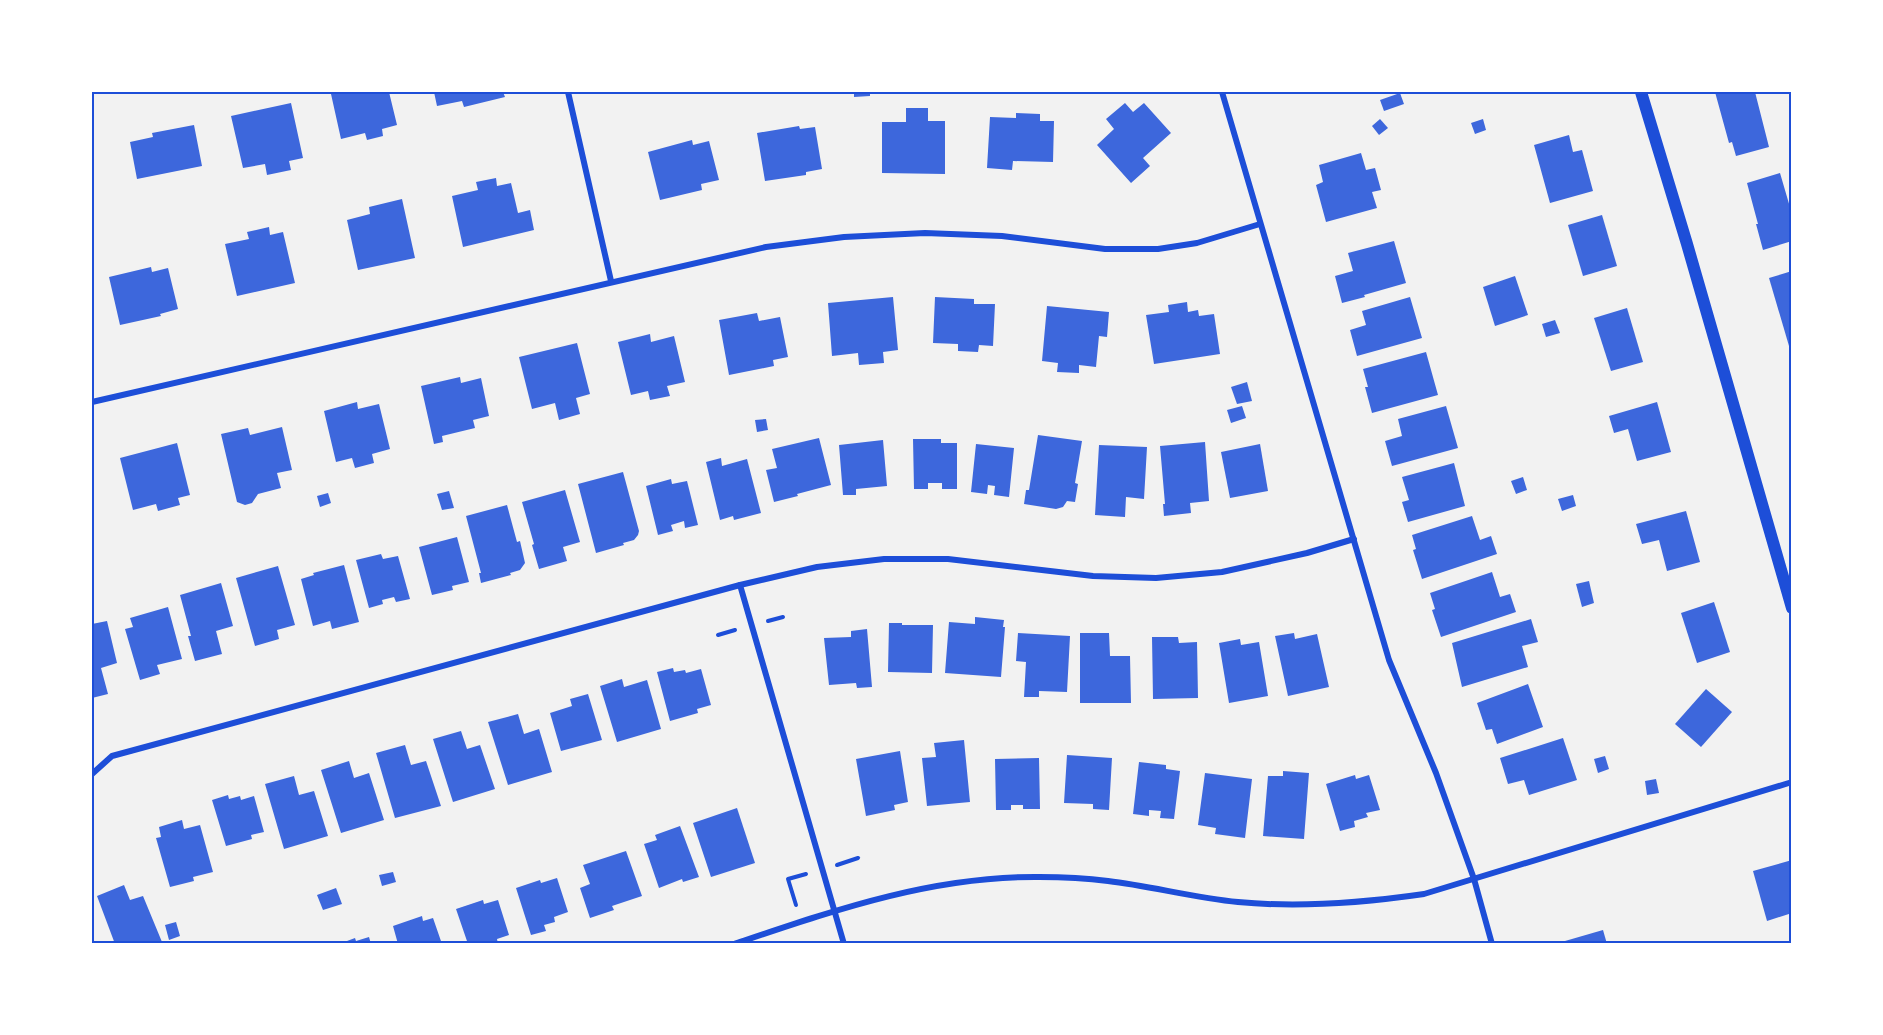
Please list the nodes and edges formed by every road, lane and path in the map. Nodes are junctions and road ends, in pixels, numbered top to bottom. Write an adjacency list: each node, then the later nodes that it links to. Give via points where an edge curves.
1 (568, 92): 5 (street)
2 (1222, 92): 4 (street)
3 (1641, 92): 9 (main road)
4 (1260, 224): 5 (street, via 1197,243 1158,249 1105,249 1002,236 925,233 844,237 766,247); 7 (street)
5 (611, 281): 6 (street)
6 (92, 402)
7 (1354, 539): 8 (street, via 1222,572 1156,578 1093,576 948,559 884,560 818,567); 12 (street, via 1389,660)
8 (740, 585): 10 (street, via 112,756); 13 (street)
9 (1791, 609)
10 (92, 774)
11 (1791, 782): 12 (street)
12 (1474, 879): 13 (street, via 1424,894 1370,902 1304,905 1237,902 1108,881 1038,877 964,881); 16 (street)
13 (835, 910): 14 (street); 15 (street)
14 (734, 944)
15 (844, 944)
16 (1492, 944)

